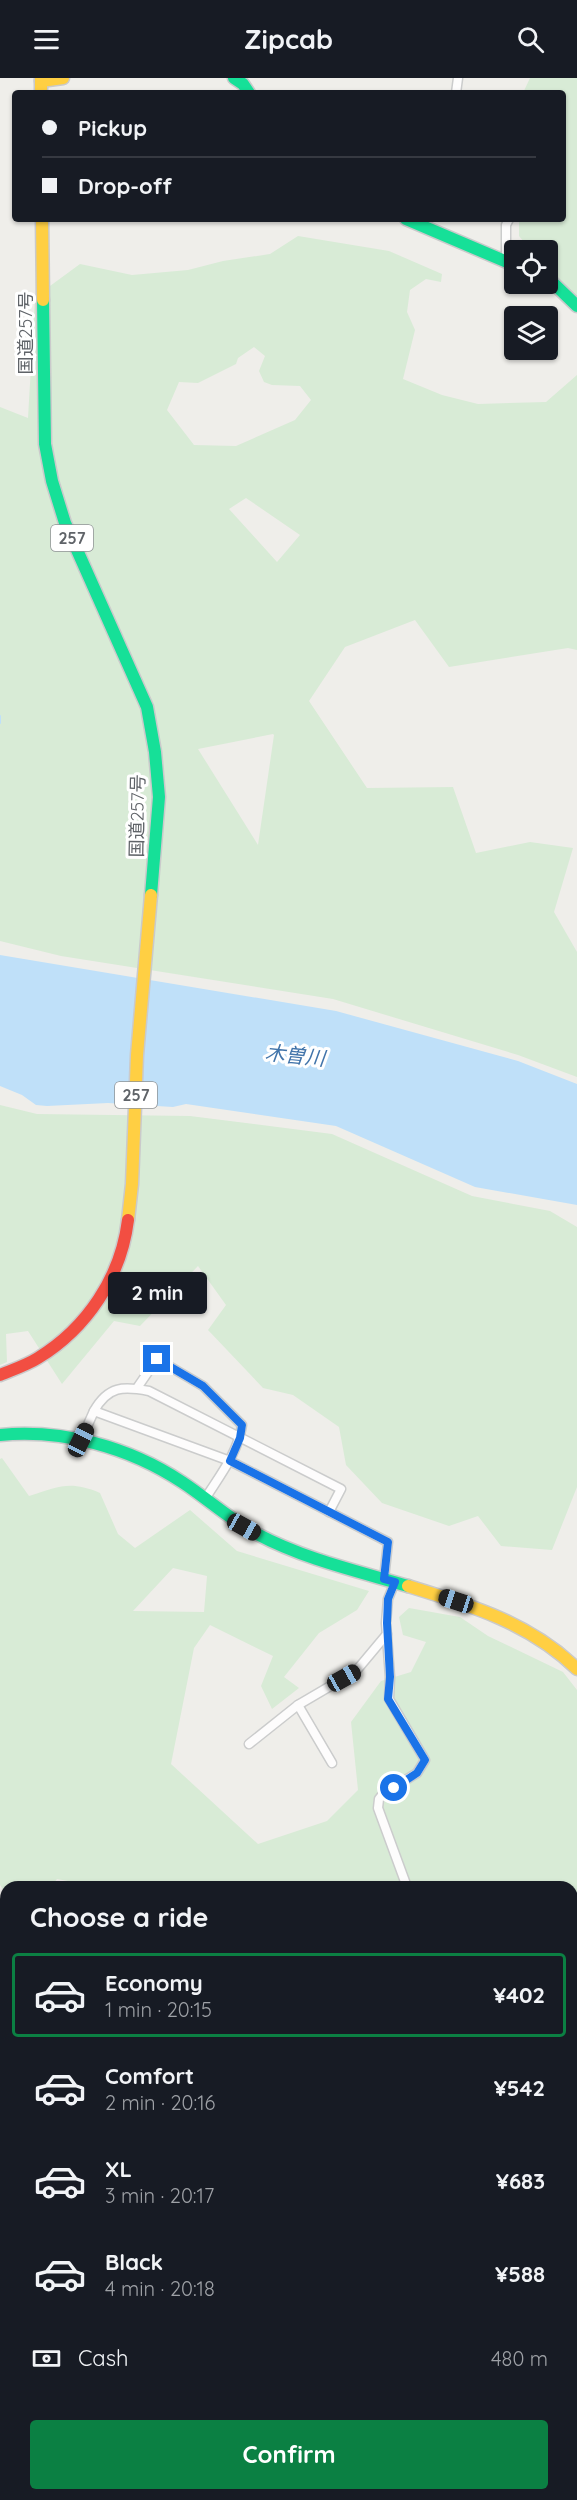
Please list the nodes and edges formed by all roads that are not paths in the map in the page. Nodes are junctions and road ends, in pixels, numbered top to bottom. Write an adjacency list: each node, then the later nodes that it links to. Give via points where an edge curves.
1 (63, 78): 2 (main road)
2 (41, 84)
3 (42, 222): 10 (main road, 国道257号 / 257, via 45,444 52,482 65,523 147,707 159,797 126,1242 102,1295 74,1331 37,1359)
4 (413, 222): 7 (main road)
5 (508, 222): 6 (street)
6 (507, 240)
7 (504, 260)
8 (558, 288): 9 (main road)
9 (577, 306)
10 (0, 1376)
11 (137, 1388): 12 (street, via 118,1388 101,1399); 14 (street, via 148,1390); 14 (street, via 157,1359 203,1386 242,1425)
12 (94, 1411): 15 (street); 16 (street)
13 (0, 1435): 15 (main road, via 39,1433)
14 (240, 1438): 16 (street); 18 (street, via 341,1489)
15 (81, 1440): 17 (main road, via 151,1466)
16 (230, 1461): 17 (street); 18 (street)
17 (205, 1499): 19 (main road, via 267,1540)
18 (329, 1512): 19 (street, via 388,1542)
19 (389, 1580): 20 (street); 21 (main road, via 519,1625 549,1643)
20 (387, 1634): 22 (street, via 356,1671); 25 (street, via 388,1699 425,1760 417,1773 383,1794 378,1808)
21 (577, 1669)
22 (298, 1705): 23 (street); 24 (street)
23 (249, 1744)
24 (332, 1763)
25 (405, 1881)

